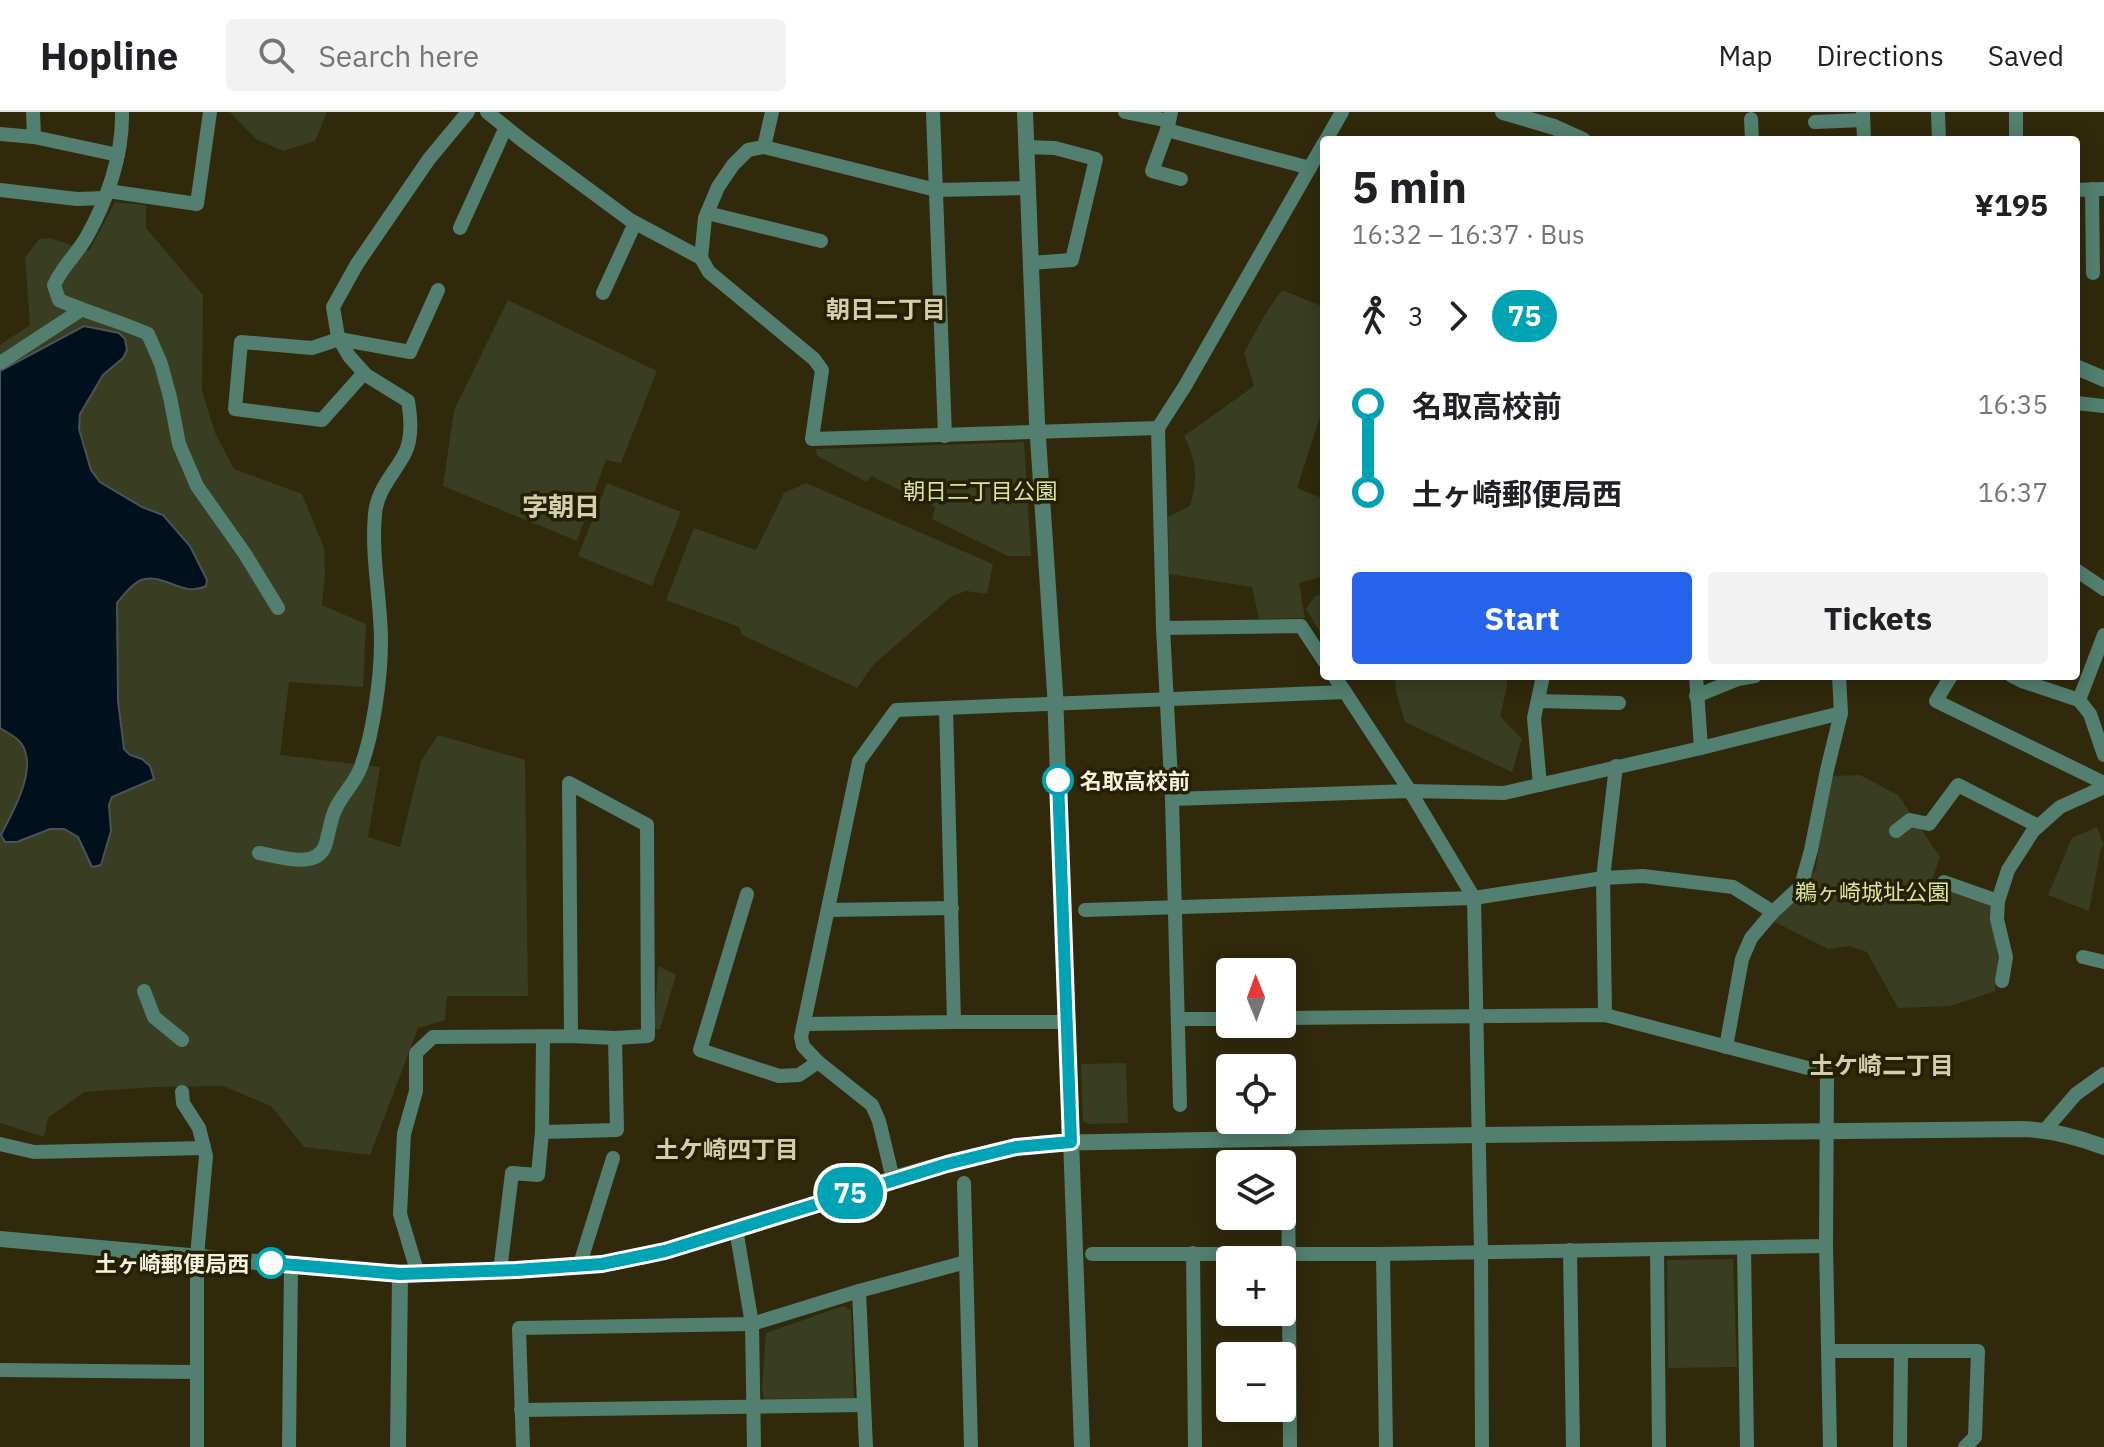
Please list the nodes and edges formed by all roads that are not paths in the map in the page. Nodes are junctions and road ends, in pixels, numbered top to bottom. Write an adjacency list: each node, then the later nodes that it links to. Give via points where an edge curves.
1 (33, 112): 26 (street)
2 (122, 112): 30 (street)
3 (210, 112): 37 (street, via 197,204)
4 (468, 112): 48 (street, via 429,159 345,285 333,307)
5 (487, 112): 18 (street)
6 (772, 112): 27 (street)
7 (933, 112): 36 (street)
8 (1025, 112): 28 (street)
9 (1125, 112): 16 (street)
10 (1342, 112): 21 (street)
11 (1507, 112): 19 (street)
12 (1938, 112): 24 (street)
13 (2016, 112): 25 (street)
14 (1863, 116): 17 (street); 23 (street)
15 (1751, 119): 22 (street)
16 (1169, 121): 31 (street); 32 (street, via 1152,171)
17 (1815, 122)
18 (506, 127): 39 (street); 40 (street)
19 (1555, 133)
20 (0, 134): 26 (street)
21 (1328, 136)
22 (1752, 136)
23 (1864, 136)
24 (1939, 136)
25 (2016, 136)
26 (34, 137): 30 (street)
27 (764, 147): 36 (street); 38 (street, via 748,150 733,165)
28 (1026, 147): 33 (street); 43 (street, via 1096,159 1072,260)
29 (1320, 151): 31 (street)
30 (118, 155): 37 (street)
31 (1310, 168): 55 (street)
32 (1181, 179)
33 (1027, 188): 36 (street); 43 (street)
34 (2098, 189): 44 (street)
35 (0, 190): 37 (street, via 77,199)
36 (936, 190): 57 (street)
37 (107, 194): 47 (street, via 85,240 54,285 59,300)
38 (707, 213): 41 (street); 42 (street)
39 (635, 223): 42 (street); 46 (street)
40 (460, 228)
41 (821, 241)
42 (701, 258): 57 (street, via 709,272 822,370 812,439)
43 (1030, 263): 56 (street)
44 (2093, 273)
45 (438, 290): 48 (street, via 410,352)
46 (603, 293)
47 (81, 310): 49 (street); 60 (street, via 148,334 161,364 179,444 197,486)
48 (339, 339): 51 (street); 51 (street, via 312,348 241,342 235,409 322,420)
49 (0, 363)
50 (2080, 369): 52 (street)
51 (364, 373): 89 (street, via 408,401 411,420 406,452 380,491 375,511 380,678 368,740 360,770 335,810 324,850 310,860)
52 (2104, 379)
53 (2080, 403): 54 (street)
54 (2104, 406)
55 (1158, 428): 56 (street); 61 (street)
56 (1038, 433): 57 (street); 77 (street)
57 (945, 436)
58 (2080, 573): 59 (street)
59 (2104, 589)
60 (278, 608)
61 (1163, 628): 63 (street, via 1301,626); 73 (street)
62 (2104, 635): 74 (street)
63 (1320, 655)
64 (1337, 680): 71 (street)
65 (1542, 680): 75 (street)
66 (1696, 680): 72 (street)
67 (1736, 680): 72 (street)
68 (1839, 680): 79 (street)
69 (1949, 680): 84 (street, via 1936,701)
70 (2020, 680): 74 (street)
71 (1345, 692): 73 (street); 85 (street)
72 (1696, 696): 80 (street)
73 (1167, 699): 77 (street); 86 (street)
74 (2079, 700): 81 (street, via 2090,714)
75 (1538, 701): 76 (street); 83 (street, via 1534,718)
76 (1619, 703)
77 (1055, 704): 78 (street); 110 (street)
78 (946, 708): 95 (street); 97 (street, via 896,710 859,761)
79 (1841, 713): 80 (street); 99 (street, via 1801,886)
80 (1701, 748): 82 (street)
81 (2104, 755)
82 (1616, 766): 83 (street); 90 (street)
83 (1540, 785): 85 (street, via 1504,793)
84 (2104, 785): 87 (street, via 2060,807)
85 (1410, 791): 86 (street); 93 (street)
86 (1172, 799): 96 (street)
87 (2038, 826): 88 (street, via 1958,785 1929,824 1910,820); 94 (street, via 2008,870)
88 (1896, 831)
89 (259, 853)
90 (1603, 878): 93 (street); 99 (street, via 1643,876 1733,887); 104 (street)
91 (1944, 882): 94 (street)
92 (747, 894): 117 (street, via 700,1050 779,1076 799,1075)
93 (1474, 898): 96 (street); 105 (street)
94 (1998, 901): 102 (street, via 2006,957)
95 (952, 908): 97 (street); 109 (street)
96 (1174, 908): 98 (street); 107 (street)
97 (828, 910): 111 (street)
98 (1085, 910)
99 (1773, 912): 116 (street, via 1751,938 1742,959)
100 (2083, 957): 101 (street)
101 (2104, 962)
102 (2002, 981)
103 (144, 991): 115 (street, via 154,1017)
104 (1605, 1015): 105 (street); 116 (street)
105 (1477, 1017): 106 (street); 124 (street)
106 (1296, 1018)
107 (1179, 1019): 108 (street); 120 (street)
108 (1216, 1019)
109 (954, 1022): 110 (street); 111 (street)
110 (1066, 1022): 125 (street)
111 (804, 1024): 117 (street, via 803,1046)
112 (571, 1036): 113 (street); 114 (street); 114 (street, via 569,783 647,825 648,1036)
113 (543, 1037): 123 (street); 149 (street, via 433,1037 416,1053 400,1214)
114 (615, 1038): 123 (street, via 617,1130)
115 (182, 1040)
116 (1726, 1047): 122 (street, via 1827,1073)
117 (818, 1062): 130 (street, via 872,1105)
118 (2104, 1074): 121 (street, via 2076,1094)
119 (182, 1092): 128 (street)
120 (1180, 1105)
121 (2045, 1130): 122 (street); 127 (street)
122 (1827, 1131): 124 (street); 134 (street)
123 (542, 1132): 148 (street, via 538,1175 512,1173)
124 (1479, 1135): 125 (street); 138 (street)
125 (1071, 1142): 130 (street, via 1016,1147); 167 (street)
126 (0, 1144): 128 (street, via 34,1152)
127 (2104, 1147)
128 (204, 1148): 144 (street)
129 (613, 1158): 147 (street)
130 (893, 1179): 132 (street)
131 (964, 1183): 145 (street)
132 (736, 1229): 147 (street, via 665,1251); 151 (street)
133 (0, 1239): 144 (street)
134 (1826, 1246): 135 (street); 153 (street)
135 (1744, 1248): 137 (street); 174 (street)
136 (1570, 1250): 137 (street); 138 (street); 172 (street)
137 (1657, 1250): 173 (street)
138 (1481, 1252): 143 (street); 171 (street)
139 (1193, 1253): 140 (street); 141 (street); 168 (street)
140 (1216, 1253)
141 (1092, 1254)
142 (1296, 1254): 143 (street)
143 (1383, 1254): 170 (street)
144 (197, 1256): 146 (street); 156 (street)
145 (966, 1262): 150 (street); 166 (street)
146 (291, 1265): 149 (street); 161 (street)
147 (579, 1267): 148 (street)
148 (500, 1271): 149 (street)
149 (409, 1274): 162 (street)
150 (859, 1291): 151 (street); 157 (street)
151 (752, 1324): 158 (street); 159 (street, via 519,1328)
152 (1289, 1326): 169 (street)
153 (1830, 1351): 154 (street); 175 (street)
154 (1901, 1352): 176 (street); 177 (street, via 1978,1351 1975,1437)
155 (0, 1370): 156 (street)
156 (195, 1372): 160 (street)
157 (864, 1405): 158 (street); 165 (street)
158 (753, 1407): 159 (street); 164 (street)
159 (521, 1410): 163 (street)
160 (197, 1447)
161 (289, 1447)
162 (398, 1447)
163 (523, 1447)
164 (754, 1447)
165 (866, 1447)
166 (971, 1447)
167 (1082, 1447)
168 (1195, 1447)
169 (1290, 1447)
170 (1386, 1447)
171 (1482, 1447)
172 (1573, 1447)
173 (1659, 1447)
174 (1747, 1447)
175 (1830, 1447)
176 (1900, 1447)
177 (1965, 1447)

